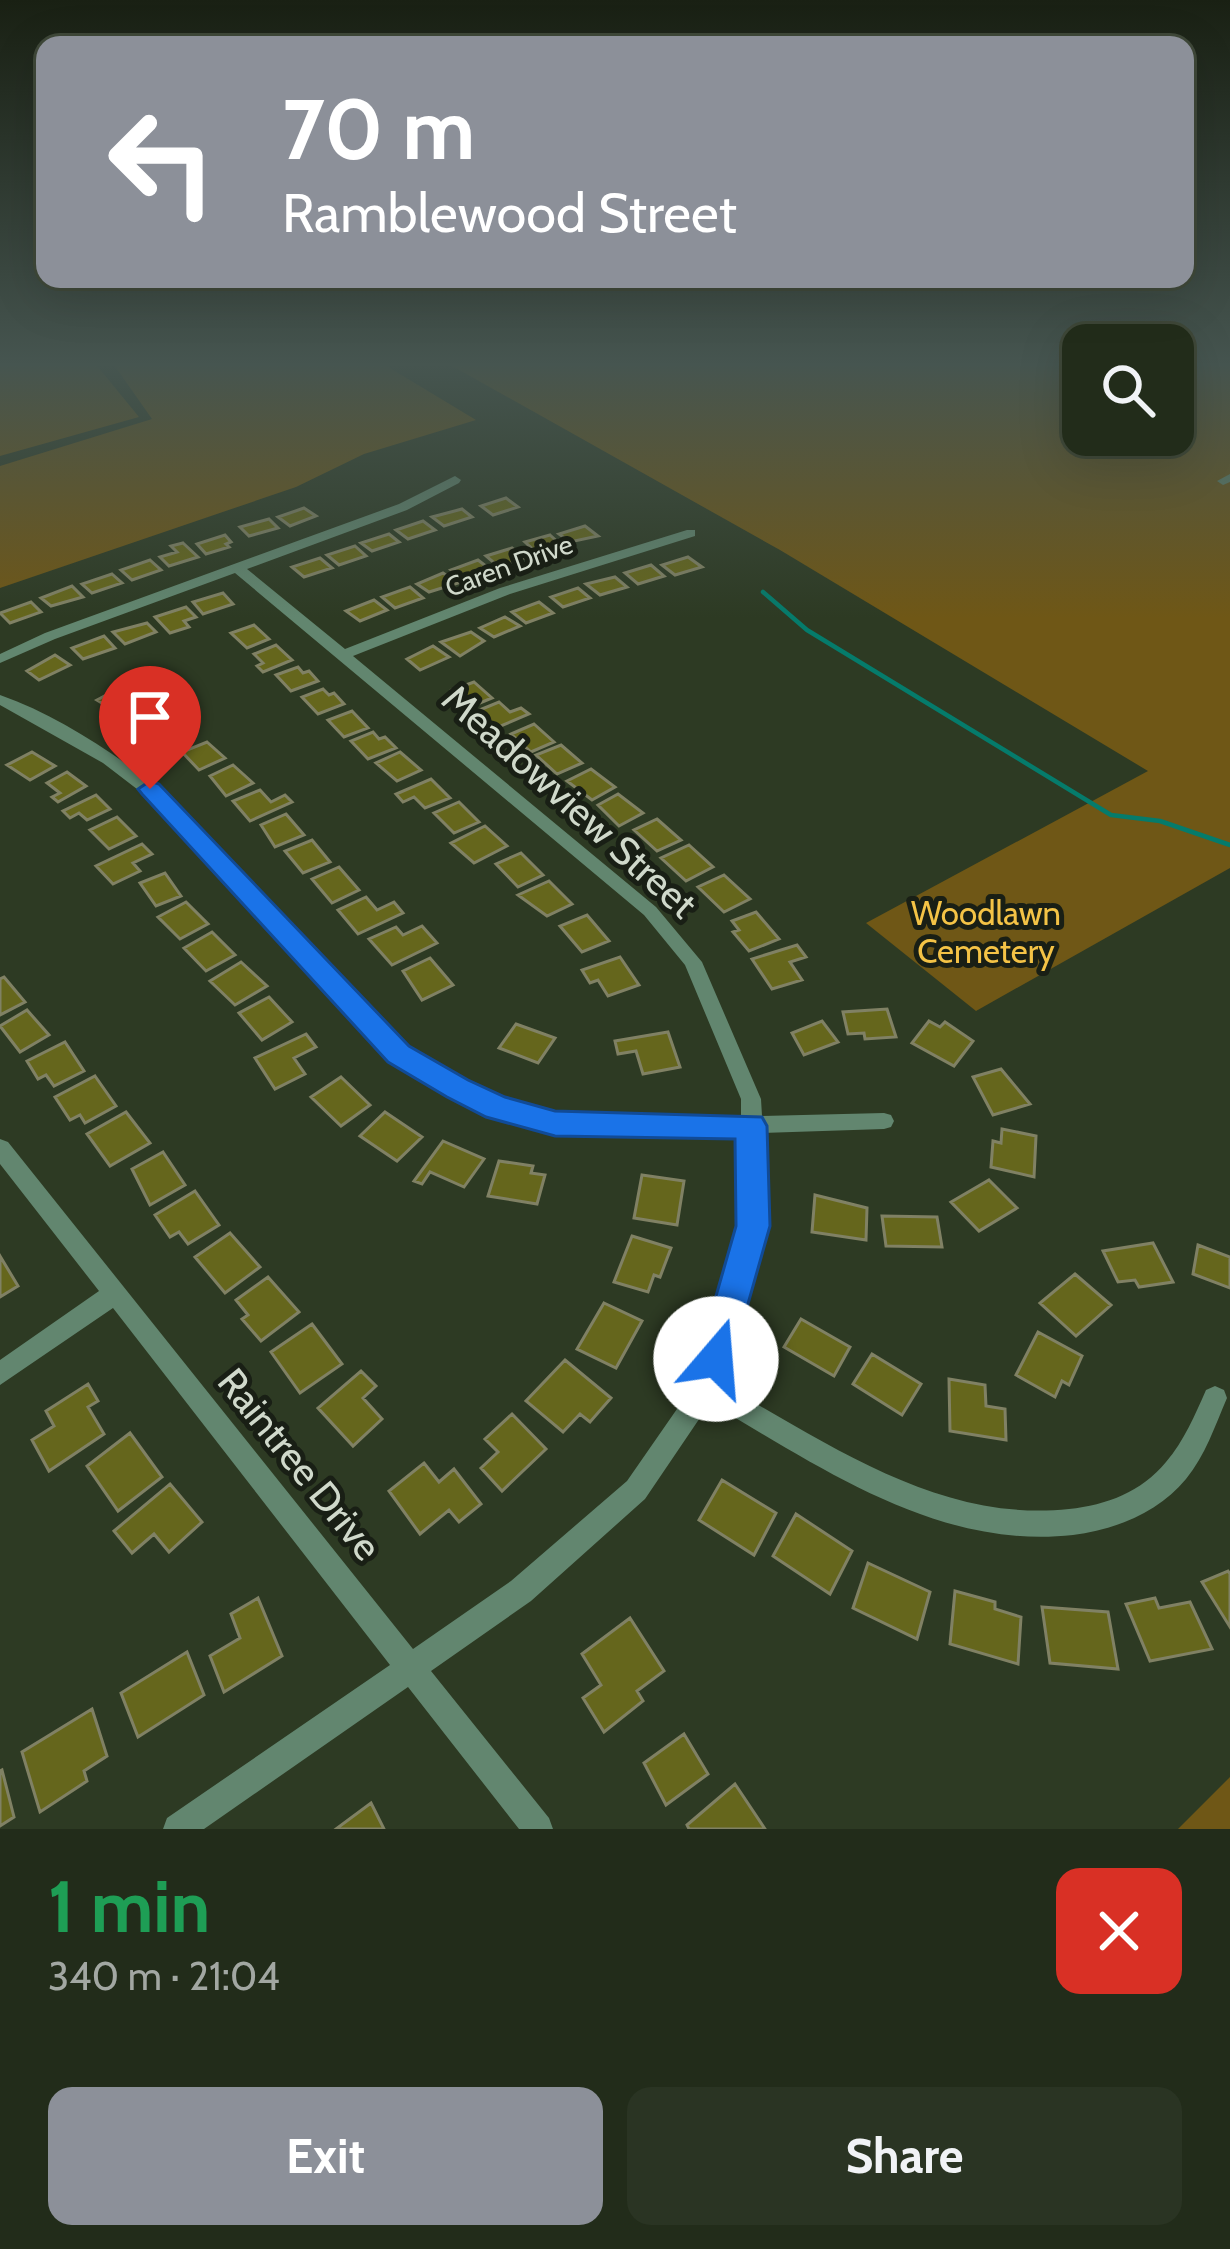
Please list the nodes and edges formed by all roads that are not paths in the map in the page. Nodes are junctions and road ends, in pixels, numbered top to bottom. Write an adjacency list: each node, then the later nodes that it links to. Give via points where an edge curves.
1 (455, 481): 3 (street)
2 (691, 533): 4 (street, Caren Drive, via 505,591)
3 (239, 568): 4 (street, Meadowview Street); 5 (street)
4 (346, 654): 8 (street, Meadowview Street, via 650,911 693,962 716,1009 751,1099)
5 (0, 659)
6 (0, 699): 8 (street, via 131,772 398,1054 458,1089 555,1124)
7 (884, 1121): 8 (street)
8 (751, 1126): 12 (street, Meadowview Street, via 753,1226)
9 (0, 1148): 10 (street, Raintree Drive)
10 (112, 1294): 11 (street); 14 (street, Raintree Drive)
11 (0, 1374)
12 (706, 1388): 13 (street, via 872,1482 998,1526 1048,1529 1116,1514 1146,1498 1195,1443); 14 (street, Meadowview Street, via 636,1490 521,1592)
13 (1215, 1398)
14 (414, 1667): 15 (street, Meadowview Street); 16 (street, Raintree Drive)
15 (178, 1829)
16 (538, 1829)

